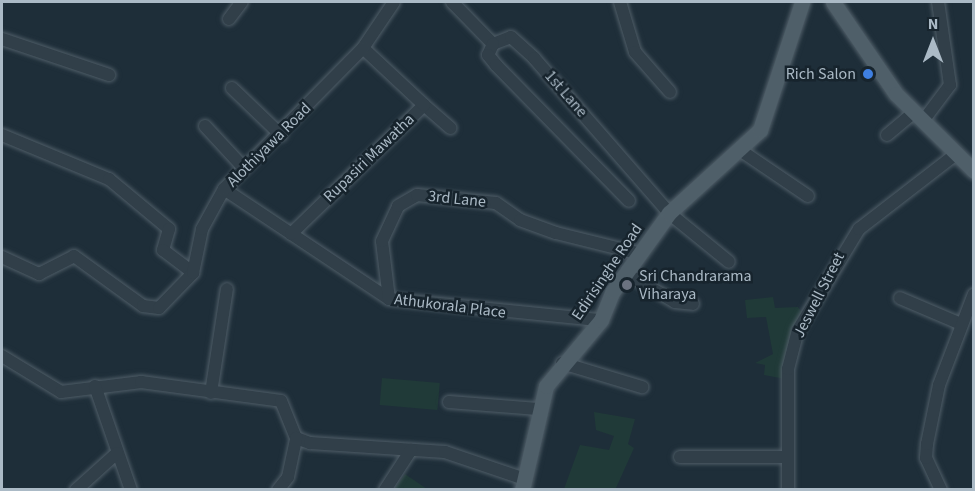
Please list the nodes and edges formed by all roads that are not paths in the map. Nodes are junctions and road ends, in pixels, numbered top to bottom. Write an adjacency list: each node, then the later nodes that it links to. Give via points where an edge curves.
1 (242, 2): 8 (street)
2 (394, 2): 11 (street)
3 (452, 2): 10 (street)
4 (620, 2): 14 (street, via 635,51)
5 (802, 2): 22 (main road, Edirisinghe Road, via 774,101 760,130)
6 (833, 2): 16 (main road, via 871,62)
7 (938, 2): 16 (street, via 950,85)
8 (229, 19)
9 (2, 39): 12 (street)
10 (493, 44): 28 (street, via 488,55 496,66); 29 (street, 1st Lane, via 511,37 534,58)
11 (363, 48): 15 (street, Rupasiri Mawatha); 20 (street, Alothiyawa Road)
12 (109, 75)
13 (232, 88): 20 (street)
14 (670, 92)
15 (424, 105): 18 (street); 30 (street, Rupasiri Mawatha)
16 (918, 117): 21 (street); 23 (main road)
17 (205, 126): 24 (street)
18 (450, 128)
19 (2, 135): 34 (street, via 109,179 169,229 163,250)
20 (281, 135): 24 (street, Alothiyawa Road)
21 (887, 135)
22 (740, 150): 27 (street); 29 (main road, Edirisinghe Road, via 713,167)
23 (956, 154): 25 (main road); 54 (street, Jeswell Street, via 859,228 839,254 798,330 788,369)
24 (243, 167): 26 (street, Alothiyawa Road)
25 (973, 171)
26 (224, 189): 30 (street, Athukorala Place); 34 (street, Alothiyawa Road, via 202,229)
27 (808, 196)
28 (629, 201)
29 (669, 213): 31 (main road, Edirisinghe Road); 33 (street)
30 (291, 234): 39 (street, Athukorala Place)
31 (641, 254): 35 (main road, Edirisinghe Road); 39 (street, 3rd Lane, via 556,233 520,220 496,203 417,195 398,206 382,241)
32 (2, 257): 34 (street, via 39,274 74,256 154,310)
33 (729, 262)
34 (193, 273)
35 (625, 273): 40 (street, via 675,302); 41 (main road, Edirisinghe Road)
36 (227, 289): 47 (street)
37 (974, 294): 42 (street)
38 (900, 298): 42 (street)
39 (389, 299): 41 (street, Athukorala Place)
40 (693, 304)
41 (601, 320): 44 (main road, Edirisinghe Road)
42 (961, 324): 61 (street, via 939,385 927,444 926,458)
43 (2, 356): 45 (street, via 61,392)
44 (562, 363): 46 (street); 49 (main road, Edirisinghe Road)
45 (95, 386): 47 (street, via 141,382); 52 (street)
46 (642, 387)
47 (211, 393): 50 (street, via 281,400)
48 (448, 402): 49 (street)
49 (538, 409): 55 (main road, Edirisinghe Road)
50 (296, 438): 51 (street); 58 (street, via 288,477)
51 (411, 450): 55 (street, via 445,452); 59 (street)
52 (117, 453): 56 (street); 57 (street)
53 (680, 457): 54 (street)
54 (788, 457): 60 (street, Jeswell Street)
55 (522, 484)
56 (76, 489)
57 (131, 489)
58 (278, 489)
59 (385, 489)
60 (788, 489)
61 (941, 489)

